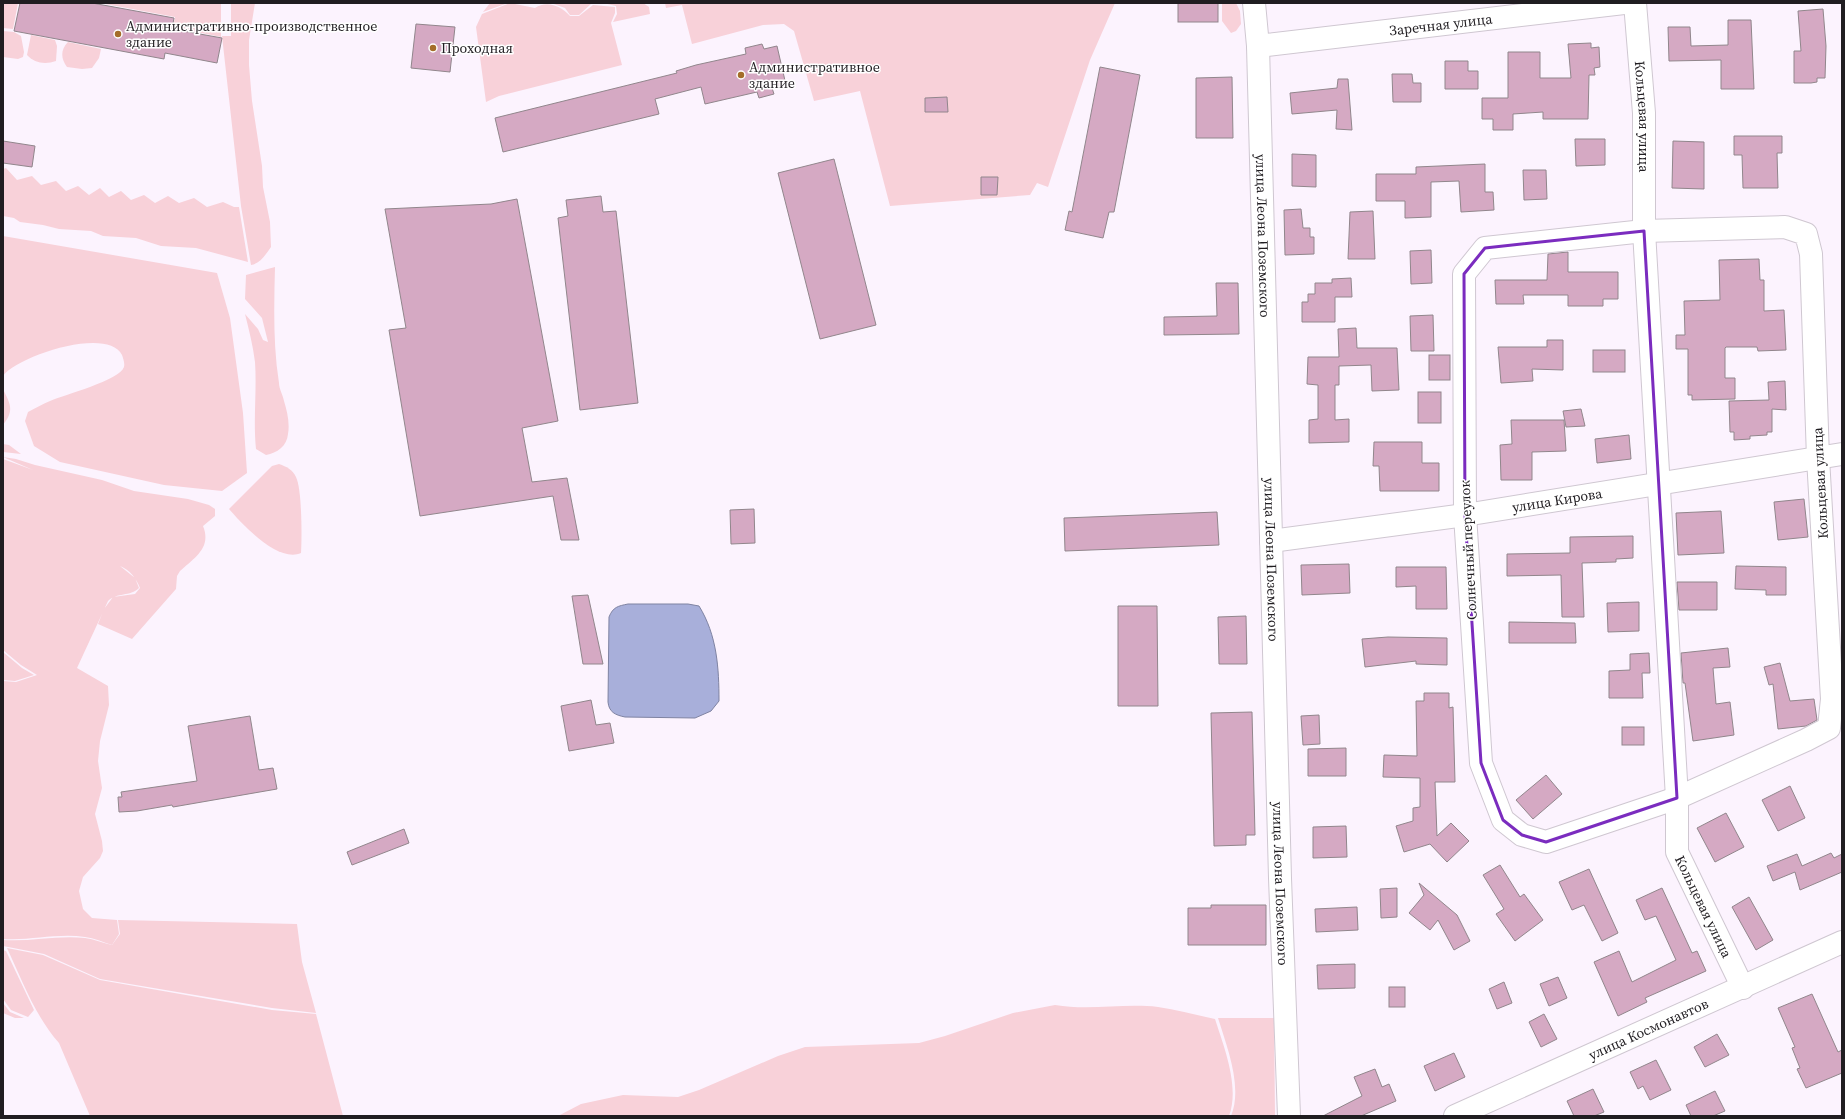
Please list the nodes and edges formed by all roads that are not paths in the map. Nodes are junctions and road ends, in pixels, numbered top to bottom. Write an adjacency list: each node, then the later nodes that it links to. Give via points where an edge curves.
1 (1254, 3): 4 (street, улица Леона Поземского)
2 (1624, 3): 4 (street, Заречная улица)
3 (1635, 3): 5 (street, Кольцевая улица, via 1644,113)
4 (1258, 46): 11 (street, улица Леона Поземского)
5 (1644, 231): 6 (street, Кольцевая улица, via 1485,248); 8 (street, Кольцевая улица, via 1785,227 1806,234 1811,254); 9 (street, Кольцевая улица)
6 (1464, 274): 10 (street, Солнечный переулок)
7 (1842, 454): 8 (street, улица Кирова)
8 (1818, 458): 9 (street, улица Кирова); 12 (street, Кольцевая улица, via 1832,699 1829,728)
9 (1658, 484): 10 (street, улица Кирова); 12 (street, Кольцевая улица)
10 (1465, 515): 11 (street, улица Кирова); 13 (street, Солнечный переулок, via 1480,763)
11 (1271, 541): 16 (street, улица Леона Поземского)
12 (1677, 798): 13 (street, Кольцевая улица, via 1546,842 1522,836); 15 (street, Кольцевая улица, via 1677,852)
13 (1503, 820)
14 (1842, 942): 15 (street, улица Космонавтов)
15 (1743, 988): 17 (street, улица Космонавтов)
16 (1289, 1116)
17 (1455, 1116)

